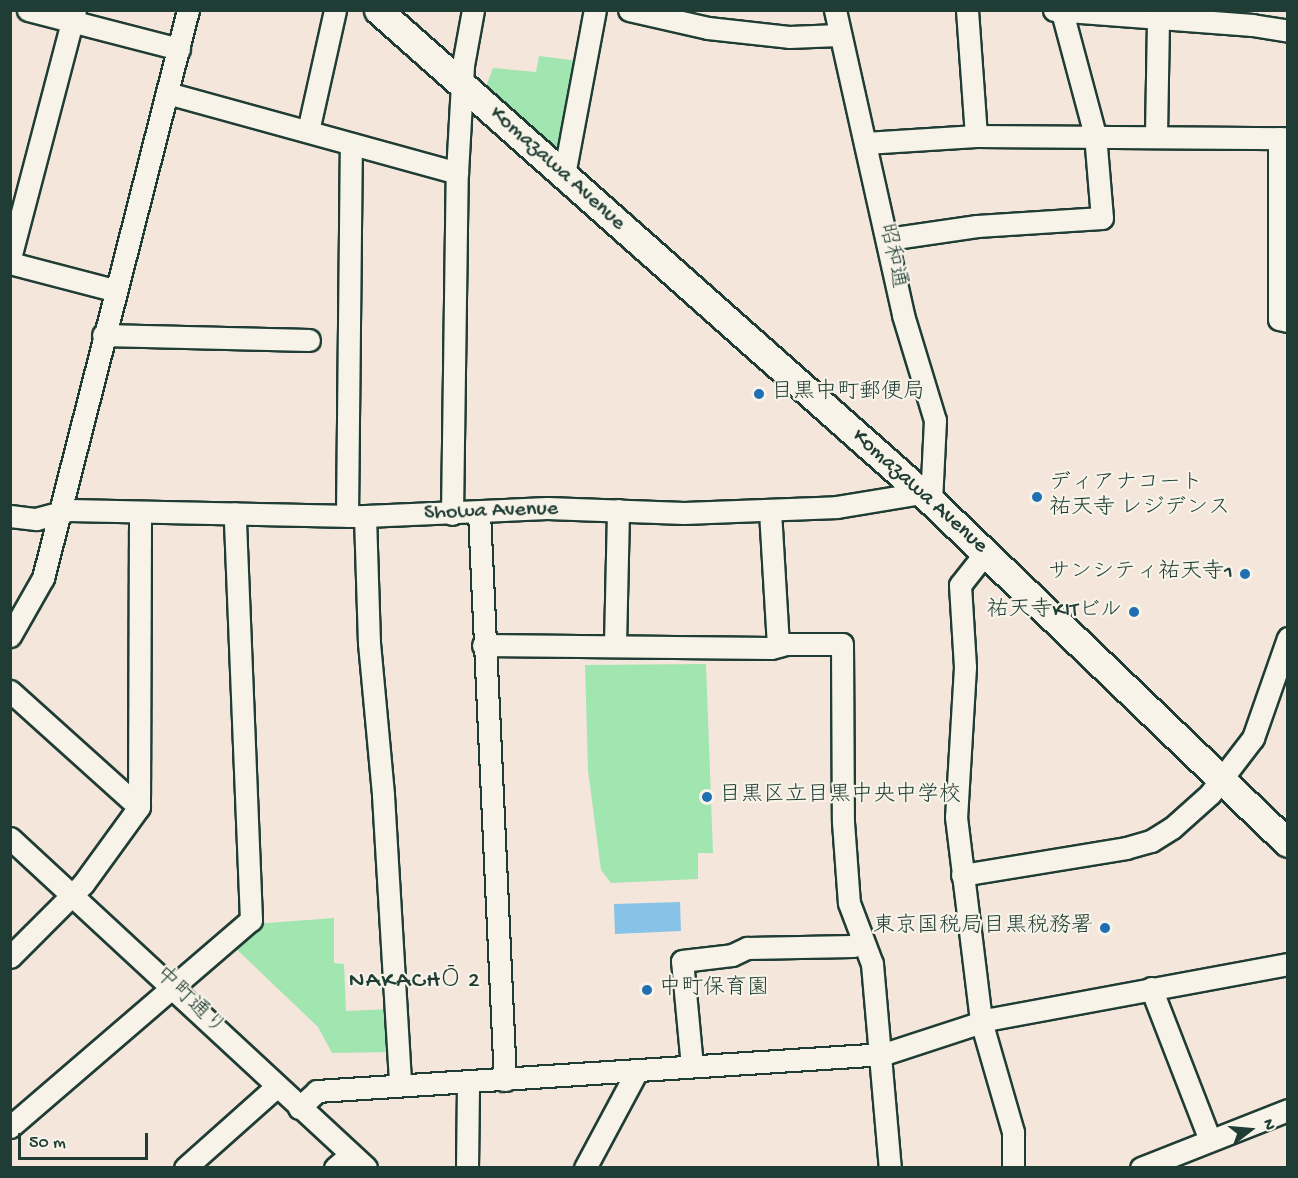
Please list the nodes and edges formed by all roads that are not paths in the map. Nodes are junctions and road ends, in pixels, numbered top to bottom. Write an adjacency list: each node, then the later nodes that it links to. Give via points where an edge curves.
1 (28, 10): 11 (street)
2 (188, 10): 15 (street)
3 (335, 10): 18 (street)
4 (378, 10): 16 (main road, Komazawa Avenue)
5 (473, 10): 16 (street)
6 (595, 10): 26 (street)
7 (629, 10): 14 (street, via 708,28 789,37)
8 (835, 10): 14 (street, 昭和通)
9 (967, 10): 21 (street)
10 (1058, 11): 12 (street); 19 (street)
11 (73, 16): 15 (street); 28 (street)
12 (1158, 17): 13 (street); 20 (street)
13 (1287, 31)
14 (839, 35): 23 (street, 昭和通)
15 (178, 49): 17 (street)
16 (462, 84): 25 (street); 26 (main road, Komazawa Avenue)
17 (167, 93): 18 (street); 29 (street)
18 (308, 131): 24 (street)
19 (1095, 135): 20 (street); 21 (street); 27 (street, via 1102,218 978,226)
20 (1156, 135): 22 (street)
21 (976, 136): 23 (street)
22 (1283, 138): 30 (street, via 1279,319)
23 (865, 142): 27 (street, 昭和通)
24 (351, 144): 25 (street); 42 (street)
25 (457, 173): 40 (street)
26 (564, 175): 33 (main road, Komazawa Avenue)
27 (888, 239): 33 (street, 昭和通, via 903,315 935,420)
28 (10, 260): 29 (street)
29 (114, 290): 31 (street)
30 (1287, 321)
31 (103, 335): 32 (street); 37 (street)
32 (309, 340)
33 (926, 497): 35 (street, Showa Avenue); 43 (main road, Komazawa Avenue)
34 (618, 510): 35 (street, Showa Avenue); 36 (street, Showa Avenue, via 547,508); 46 (street)
35 (770, 511): 48 (street)
36 (479, 512): 40 (street, Showa Avenue); 47 (street)
37 (60, 513): 38 (street, Showa Avenue); 41 (street, Showa Avenue, via 36,519); 44 (street, via 43,578)
38 (140, 513): 39 (street, Showa Avenue); 51 (street)
39 (235, 513): 42 (street, Showa Avenue); 59 (street, via 251,920)
40 (452, 514): 42 (street, Showa Avenue)
41 (10, 516)
42 (356, 516): 67 (street, via 383,795)
43 (986, 552): 50 (main road, Komazawa Avenue); 54 (street, via 960,585 965,667 955,779)
44 (10, 636)
45 (1287, 638): 50 (street, via 1253,738)
46 (615, 644): 47 (street); 48 (street)
47 (483, 645): 65 (street)
48 (778, 646): 56 (street, via 842,644 843,822 848,896)
49 (10, 691): 51 (street)
50 (1221, 780): 53 (main road, Komazawa Avenue); 54 (street, via 1186,816 1151,841)
51 (140, 807): 55 (street)
52 (10, 838): 55 (street, 中町通り)
53 (1287, 843)
54 (962, 875): 61 (street)
55 (72, 895): 57 (street); 59 (street, 中町通り)
56 (861, 940): 62 (street, via 872,964); 63 (street, via 853,946 747,948 732,955 682,961)
57 (10, 957)
58 (1287, 964): 60 (street)
59 (173, 986): 68 (street, 中町通り); 71 (street)
60 (1151, 988): 61 (street); 72 (street)
61 (981, 1021): 62 (street); 78 (street, via 1013,1132)
62 (879, 1055): 63 (street); 77 (street)
63 (692, 1066): 64 (street)
64 (637, 1071): 65 (street); 76 (street)
65 (505, 1080): 66 (street)
66 (468, 1081): 67 (street); 75 (street)
67 (400, 1085): 69 (street, via 316,1090)
68 (276, 1087): 69 (street, 中町通り); 74 (street)
69 (299, 1108): 73 (street, 中町通り)
70 (1287, 1110): 72 (street)
71 (10, 1127)
72 (1210, 1140): 79 (street)
73 (350, 1163)
74 (185, 1167)
75 (467, 1167)
76 (585, 1167)
77 (890, 1167)
78 (1013, 1167)
79 (1141, 1167)

